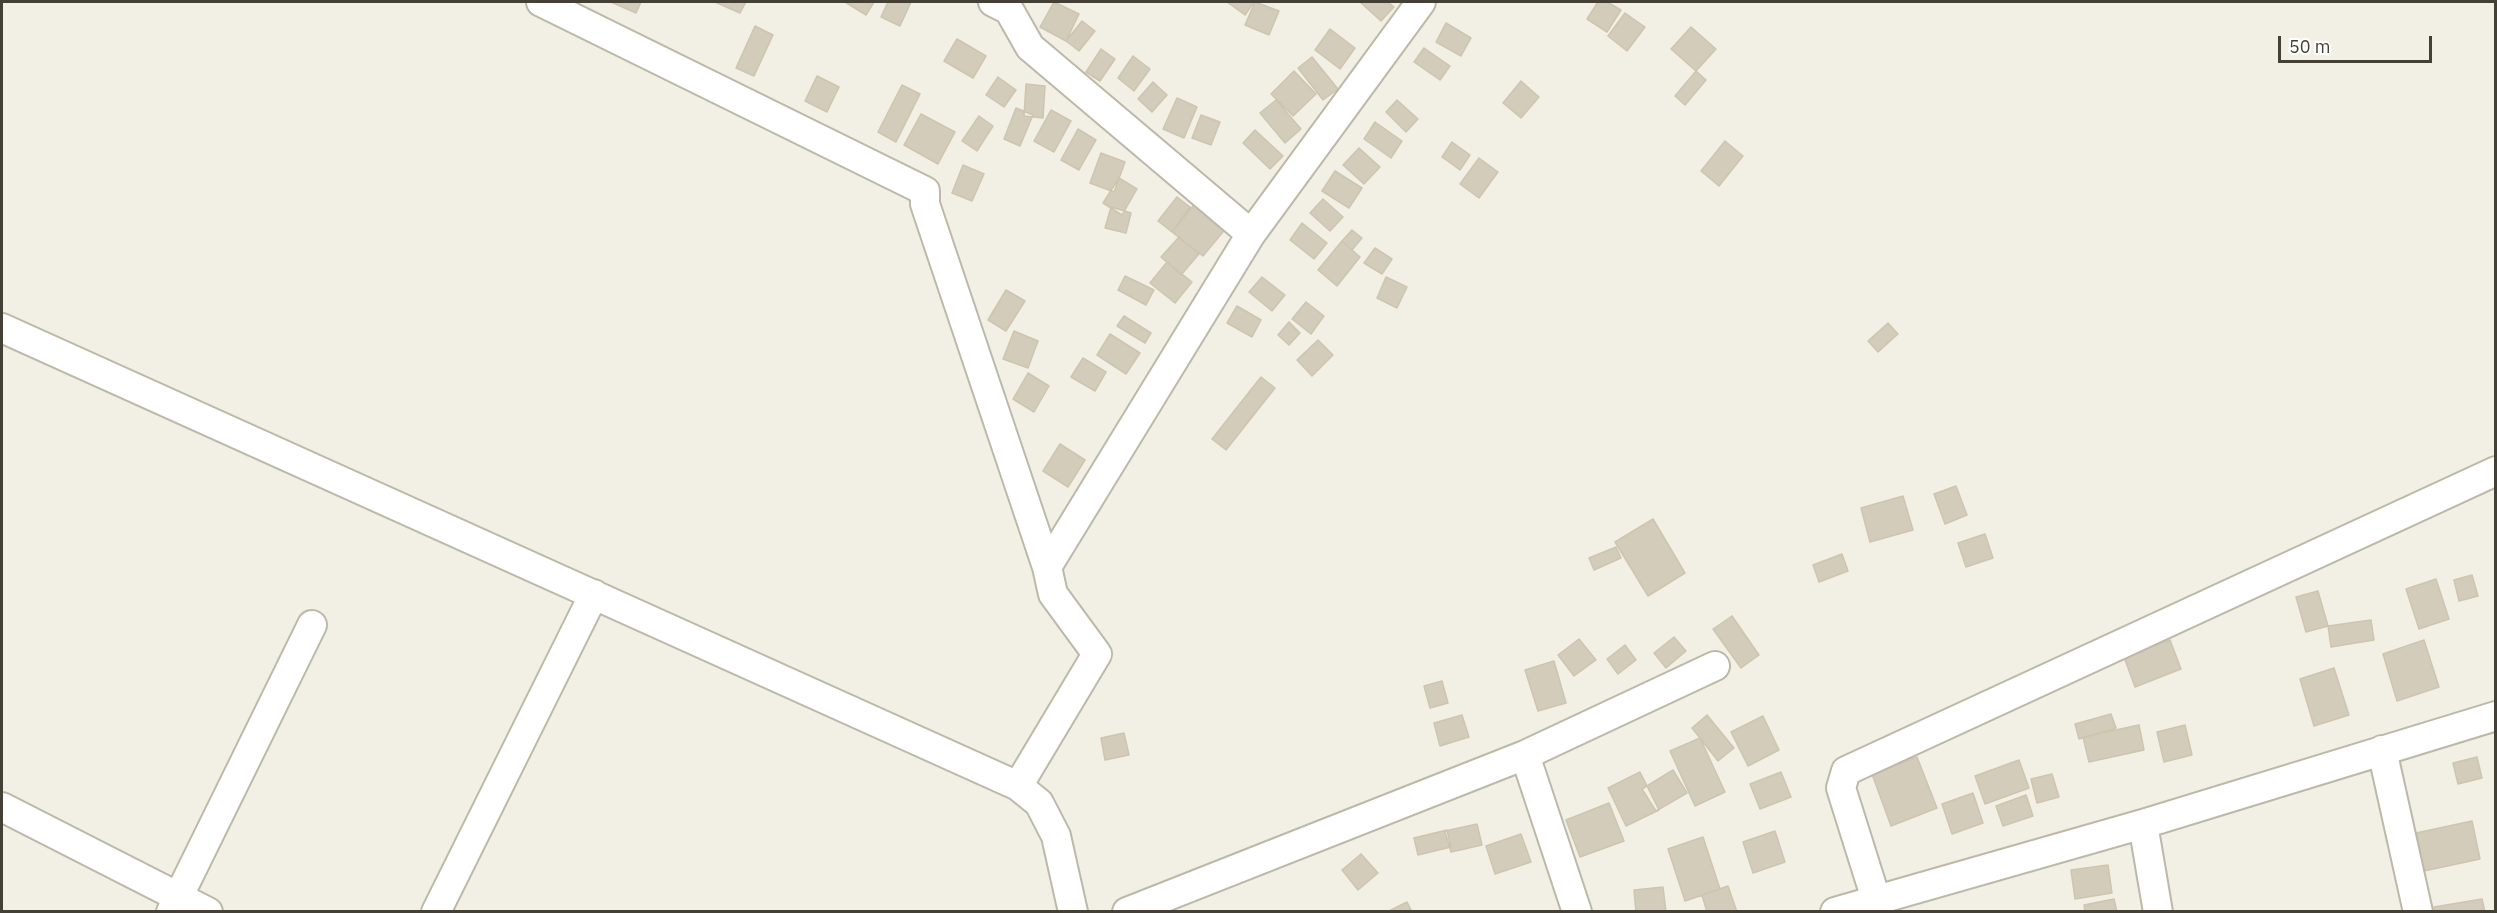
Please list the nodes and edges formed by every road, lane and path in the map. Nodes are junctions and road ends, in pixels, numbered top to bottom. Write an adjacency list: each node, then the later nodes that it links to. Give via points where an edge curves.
1 (541, 2): 7 (street, via 925,191 925,204)
2 (993, 2): 4 (street, via 1009,10 1030,47)
3 (1420, 2): 4 (street)
4 (1251, 234): 7 (street)
5 (2, 328): 8 (street)
6 (2496, 471): 18 (street, via 1846,771 1841,788)
7 (1047, 567): 14 (street, via 1053,594 1097,654)
8 (594, 594): 14 (street); 20 (street)
9 (312, 625): 17 (street)
10 (1715, 666): 13 (street)
11 (2496, 716): 12 (street)
12 (2382, 750): 16 (street); 26 (street)
13 (1526, 755): 22 (street); 23 (street)
14 (1018, 786): 21 (street, via 1039,803 1056,836)
15 (2, 807): 17 (street)
16 (2143, 824): 18 (street); 25 (street)
17 (174, 904): 19 (street)
18 (1879, 905): 24 (street)
19 (207, 912)
20 (436, 912)
21 (1073, 912)
22 (1127, 912)
23 (1577, 912)
24 (1835, 912)
25 (2158, 912)
26 (2418, 912)

